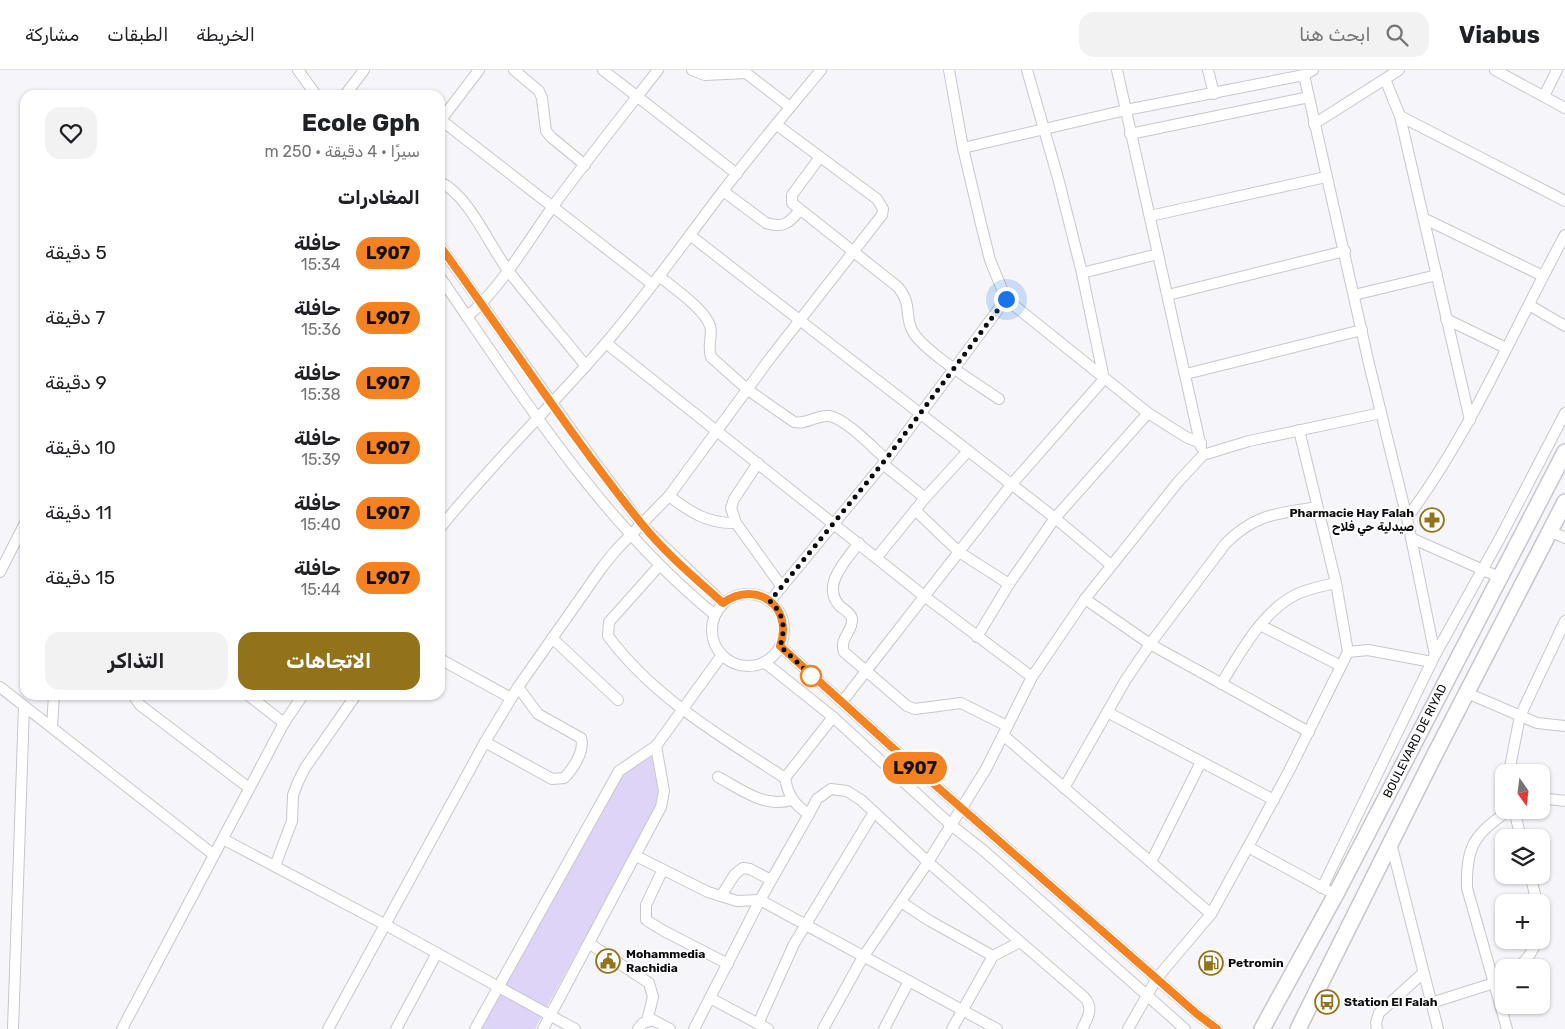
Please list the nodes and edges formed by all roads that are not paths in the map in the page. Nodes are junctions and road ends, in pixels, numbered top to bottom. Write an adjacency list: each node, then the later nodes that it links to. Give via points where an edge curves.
1 (298, 70): 18 (street)
2 (364, 70): 19 (street)
3 (479, 70): 27 (street)
4 (514, 70): 36 (street, via 539,91 546,131)
5 (603, 70): 21 (street)
6 (658, 70): 21 (street)
7 (692, 70): 24 (street, via 705,75 746,73)
8 (821, 70): 24 (street)
9 (949, 70): 34 (street)
10 (1027, 70): 32 (street)
11 (1117, 70): 26 (street)
12 (1208, 70): 20 (street)
13 (1399, 70): 17 (street)
14 (1495, 70): 22 (street)
15 (1557, 70): 22 (street)
16 (1309, 72): 20 (street); 23 (street)
17 (1385, 79): 28 (street); 29 (street)
18 (314, 90)
19 (349, 90)
20 (1214, 94): 26 (street)
21 (637, 96): 36 (street); 37 (street)
22 (1544, 96): 25 (street)
23 (1309, 97): 29 (street); 33 (street)
24 (790, 107): 31 (street)
25 (1565, 108)
26 (1126, 110): 32 (street); 33 (street)
27 (445, 114)
28 (1400, 116): 41 (street); 45 (street)
29 (1314, 124): 38 (street)
30 (445, 125): 42 (street)
31 (777, 125): 35 (street); 37 (street)
32 (1044, 128): 34 (street); 53 (street)
33 (1130, 134): 44 (street)
34 (963, 148): 60 (street, via 990,260)
35 (820, 157): 43 (street, via 792,195 792,203); 50 (street, via 876,199 883,209)
36 (585, 165): 42 (street)
37 (737, 174): 40 (street)
38 (1326, 177): 44 (street); 48 (street)
39 (445, 184): 52 (street, via 487,236)
40 (723, 191): 43 (street, via 766,223 775,226 787,224); 47 (street)
41 (1565, 201)
42 (552, 207): 52 (street); 56 (street)
43 (799, 211): 50 (street)
44 (1150, 216): 51 (street)
45 (1425, 219): 54 (street); 55 (street)
46 (1565, 235): 55 (street)
47 (691, 236): 56 (street); 64 (street)
48 (1345, 251): 58 (street); 59 (street)
49 (445, 253): 61 (street)
50 (854, 253): 64 (street); 71 (street, via 898,287 907,300 915,336)
51 (1158, 254): 53 (street); 58 (street)
52 (508, 271): 61 (street); 70 (street)
53 (1082, 273): 73 (street)
54 (1437, 276): 59 (street); 65 (street)
55 (1543, 276): 62 (street)
56 (656, 280): 68 (street); 74 (street, via 706,317 711,327 711,357)
57 (445, 284): 63 (street)
58 (1168, 294): 72 (street)
59 (1354, 295): 67 (street)
60 (1006, 299): 71 (street); 73 (street)
61 (482, 304): 63 (street); 76 (street)
62 (1528, 305): 66 (street); 69 (street)
63 (468, 317): 81 (street)
64 (801, 319): 74 (street); 80 (street)
65 (1446, 319): 69 (street); 82 (street)
66 (1565, 326)
67 (1362, 330): 72 (street); 78 (street)
68 (606, 343): 70 (street); 84 (street)
69 (1506, 348): 82 (street)
70 (586, 366): 76 (street)
71 (955, 368): 75 (street); 80 (street)
72 (1186, 374): 85 (street)
73 (1104, 379): 77 (street); 91 (street)
74 (748, 390): 84 (street); 89 (street, via 794,422 802,423 823,416 836,419)
75 (999, 399)
76 (553, 403): 81 (street); 101 (street)
77 (1148, 413): 85 (street); 97 (street)
78 (1381, 413): 83 (street); 98 (street)
79 (1565, 413): 113 (street)
80 (921, 414): 86 (street); 89 (street)
81 (538, 416): 99 (street); 105 (street)
82 (1470, 420): 98 (street, via 1438,475)
83 (1299, 430): 88 (street); 95 (street)
84 (716, 433): 90 (street); 92 (street)
85 (1201, 444): 88 (street)
86 (968, 451): 91 (street); 93 (street)
87 (1565, 452): 115 (main road, BOULEVARD DE RIYAD)
88 (1203, 455): 111 (street)
89 (884, 461): 93 (street); 102 (street)
90 (758, 463): 100 (street, via 734,499 731,508); 102 (street)
91 (1011, 485): 97 (street); 109 (street)
92 (669, 496): 100 (street, via 686,510 705,519 724,524); 101 (street)
93 (925, 498): 96 (street)
94 (1565, 502): 103 (main road, BOULEVARD DE RIYAD)
95 (1317, 507): 116 (street); 128 (street, via 1270,515 1240,530 1226,543)
96 (915, 510): 109 (street); 110 (street)
97 (1055, 518): 111 (street); 117 (street)
98 (1407, 518): 106 (street)
99 (445, 522)
100 (736, 523): 118 (street)
101 (642, 525): 105 (street); 122 (street)
102 (834, 525): 108 (street); 118 (street)
103 (1550, 531): 107 (street); 141 (main road, BOULEVARD DE RIYAD)
104 (20, 534): 114 (street)
105 (630, 536): 112 (street); 127 (street, via 603,566)
106 (1411, 538): 113 (street); 132 (street)
107 (1565, 538)
108 (859, 543): 110 (street); 136 (street, via 838,574 833,591 838,604 852,619 842,642 844,652)
109 (959, 552): 117 (street); 119 (street)
110 (877, 557): 119 (street)
111 (1111, 565): 120 (street)
112 (659, 566): 123 (street); 151 (street, via 613,617 607,628 608,636 632,664)
113 (1483, 570): 115 (street); 132 (street)
114 (0, 572)
115 (1499, 577): 187 (main road, BOULEVARD DE RIYAD)
116 (1336, 583): 125 (street, via 1295,595); 130 (street)
117 (1009, 584): 126 (street)
118 (782, 587): 121 (street)
119 (924, 596): 126 (street); 136 (street)
120 (1084, 599): 128 (street); 137 (street)
121 (770, 601): 122 (street, via 756,595 741,594); 129 (street, via 777,608 784,627)
122 (723, 603): 123 (street)
123 (714, 615): 131 (street, via 712,636)
124 (1565, 621): 153 (street)
125 (1260, 625): 135 (street); 138 (street)
126 (977, 637): 137 (street)
127 (552, 638): 140 (street); 148 (street)
128 (1150, 644): 138 (street); 152 (street)
129 (780, 646): 134 (street); 149 (street)
130 (1348, 652): 132 (street, via 1368,650); 135 (street)
131 (722, 655): 134 (street, via 742,666); 151 (street)
132 (1434, 658): 187 (street)
133 (445, 662): 142 (street)
134 (764, 662): 154 (street)
135 (1341, 666): 159 (street)
136 (867, 670): 149 (street); 158 (street, via 898,699 915,709 962,703)
137 (1032, 677): 158 (street)
138 (1221, 684): 159 (street)
139 (0, 687): 150 (street)
140 (518, 687): 142 (street); 160 (street, via 538,714 582,738 577,759 564,778 552,779)
141 (1467, 693): 153 (street); 178 (main road, BOULEVARD DE RIYAD)
142 (511, 698): 160 (street)
143 (54, 700): 157 (street)
144 (136, 700): 166 (street)
145 (254, 700): 155 (street)
146 (299, 700): 155 (street)
147 (352, 700): 184 (street, via 298,782 292,821)
148 (618, 700)
149 (842, 702): 172 (street)
150 (24, 706): 157 (street); 212 (street)
151 (683, 712): 161 (street); 165 (street)
152 (1107, 712): 162 (street); 167 (street)
153 (1520, 716): 156 (street, via 1537,723); 163 (street)
154 (832, 718): 165 (street); 176 (street)
155 (284, 723): 166 (street)
156 (1565, 726)
157 (52, 728): 180 (street)
158 (1005, 730): 167 (street); 172 (street)
159 (1308, 732): 170 (street)
160 (485, 742): 192 (street)
161 (656, 746): 181 (street, via 664,798); 204 (street, via 619,771)
162 (1201, 762): 170 (street); 183 (street)
163 (1511, 764)
164 (718, 777): 169 (street, via 761,800 780,803)
165 (785, 778): 169 (street)
166 (249, 788): 177 (street)
167 (1064, 788): 183 (street)
168 (1550, 799): 171 (street)
169 (792, 800): 174 (street)
170 (1274, 800): 179 (street)
171 (1565, 801)
172 (961, 809): 176 (street); 201 (street)
173 (874, 812): 174 (street, via 851,793 837,788 817,799); 182 (street); 193 (street)
174 (808, 814): 186 (street)
175 (1497, 819): 203 (street, via 1477,835 1466,872 1467,888)
176 (951, 826): 182 (street); 205 (street, via 983,850)
177 (224, 839): 180 (street); 184 (street)
178 (1391, 843): 200 (street); 231 (main road, BOULEVARD DE RIYAD)
179 (1248, 847): 187 (street); 191 (street)
180 (214, 855): 213 (street)
181 (636, 856): 185 (street); 195 (street)
182 (928, 862): 190 (street); 194 (street)
183 (1151, 862): 191 (street)
184 (275, 866): 192 (street)
185 (662, 870): 188 (street); 199 (street, via 646,905 646,920)
186 (771, 880): 188 (street, via 743,868 735,874); 189 (street)
187 (1329, 891): 230 (main road, BOULEVARD DE RIYAD)
188 (721, 896): 189 (street, via 736,901)
189 (760, 900): 193 (street); 199 (street)
190 (902, 902): 197 (street, via 930,922); 198 (street)
191 (1211, 914): 201 (street)
192 (384, 924): 196 (street); 214 (street)
193 (806, 925): 198 (street); 211 (street, via 786,960)
194 (1020, 942): 197 (street); 226 (street, via 1087,1000 1089,1012)
195 (590, 944): 209 (street); 210 (street, via 649,983 653,997)
196 (437, 953): 204 (street); 215 (street)
197 (993, 956): 208 (street)
198 (863, 957): 202 (street); 222 (street)
199 (728, 964): 206 (street)
200 (1423, 973): 207 (street); 232 (street, via 1379,1013)
201 (1157, 978): 205 (street); 229 (street)
202 (909, 981): 208 (street); 223 (street)
203 (1494, 983): 207 (street); 234 (street)
204 (498, 986): 209 (street); 216 (street)
205 (1146, 996): 227 (street); 228 (street)
206 (710, 998): 211 (street); 221 (street)
207 (1431, 1003): 233 (street)
208 (962, 1010): 224 (street); 225 (street)
209 (550, 1016): 217 (street); 218 (street)
210 (648, 1021): 219 (street); 220 (street)
211 (763, 1027)
212 (13, 1029)
213 (122, 1029)
214 (328, 1029)
215 (396, 1029)
216 (475, 1029)
217 (543, 1029)
218 (575, 1029)
219 (638, 1029)
220 (670, 1029)
221 (694, 1029)
222 (823, 1029)
223 (884, 1029)
224 (952, 1029)
225 (998, 1029)
226 (1082, 1029)
227 (1128, 1029)
228 (1185, 1029)
229 (1217, 1029)
230 (1262, 1029)
231 (1298, 1029)
232 (1377, 1029)
233 (1438, 1029)
234 (1507, 1029)

